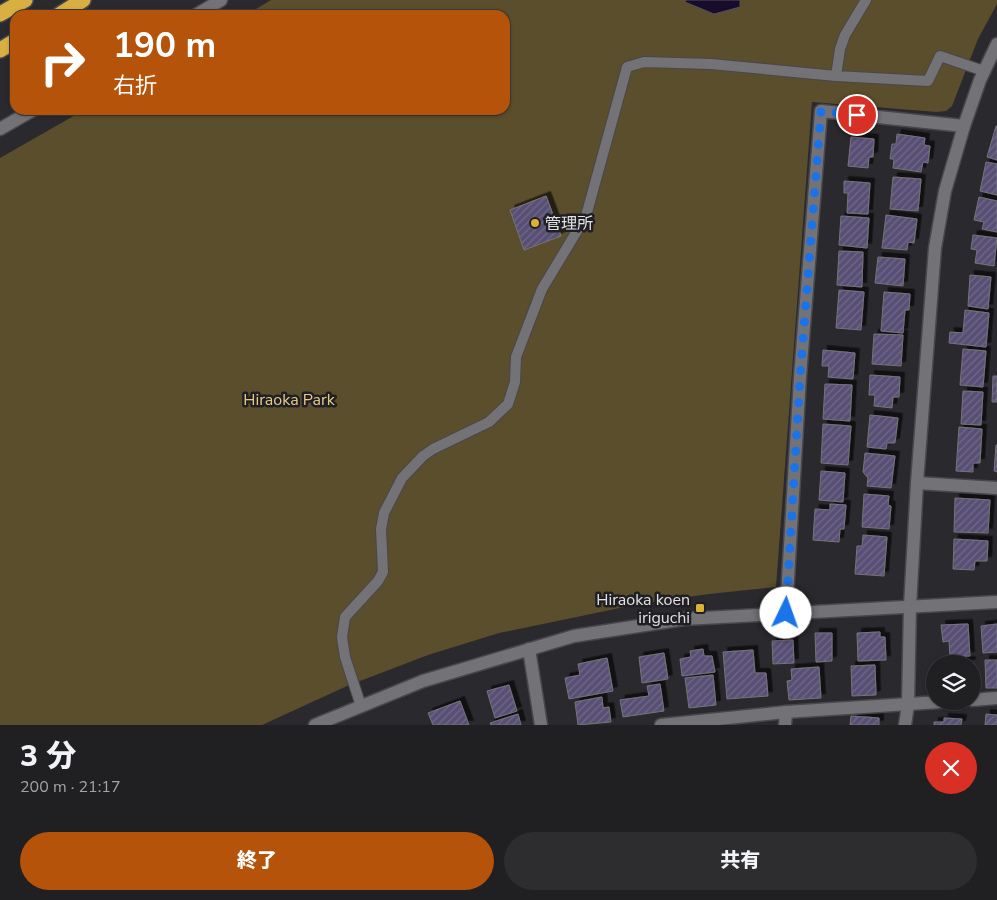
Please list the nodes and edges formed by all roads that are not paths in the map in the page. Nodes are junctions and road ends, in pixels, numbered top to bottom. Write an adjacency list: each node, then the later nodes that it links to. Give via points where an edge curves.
1 (25, 0): 7 (highway)
2 (83, 0): 5 (highway)
3 (221, 0): 6 (street)
4 (866, 0): 10 (lane, via 845,36)
5 (67, 10)
6 (204, 10)
7 (0, 14)
8 (997, 44): 9 (street)
9 (984, 71): 10 (lane, via 940,56 928,81); 12 (street)
10 (836, 76): 24 (lane, via 692,63 644,62 628,67 586,216 542,289 516,357 515,382 508,404 489,422 423,456 402,478 384,513 381,529 383,572 378,582 345,617 343,627 345,657)
11 (24, 115): 13 (street)
12 (964, 126): 14 (street, via 935,248); 18 (street, via 821,111)
13 (0, 128)
14 (917, 483): 15 (street); 17 (street)
15 (997, 488)
16 (997, 602): 17 (street)
17 (910, 606): 18 (street); 23 (street)
18 (786, 613): 19 (street, via 684,619 574,636)
19 (529, 648): 24 (street, via 423,681); 27 (street)
20 (997, 698): 21 (street)
21 (981, 699)
22 (926, 703): 23 (street)
23 (908, 705): 25 (street); 29 (street)
24 (361, 706): 26 (street)
25 (785, 719): 28 (street)
26 (315, 725)
27 (541, 725)
28 (666, 725)
29 (905, 725)

